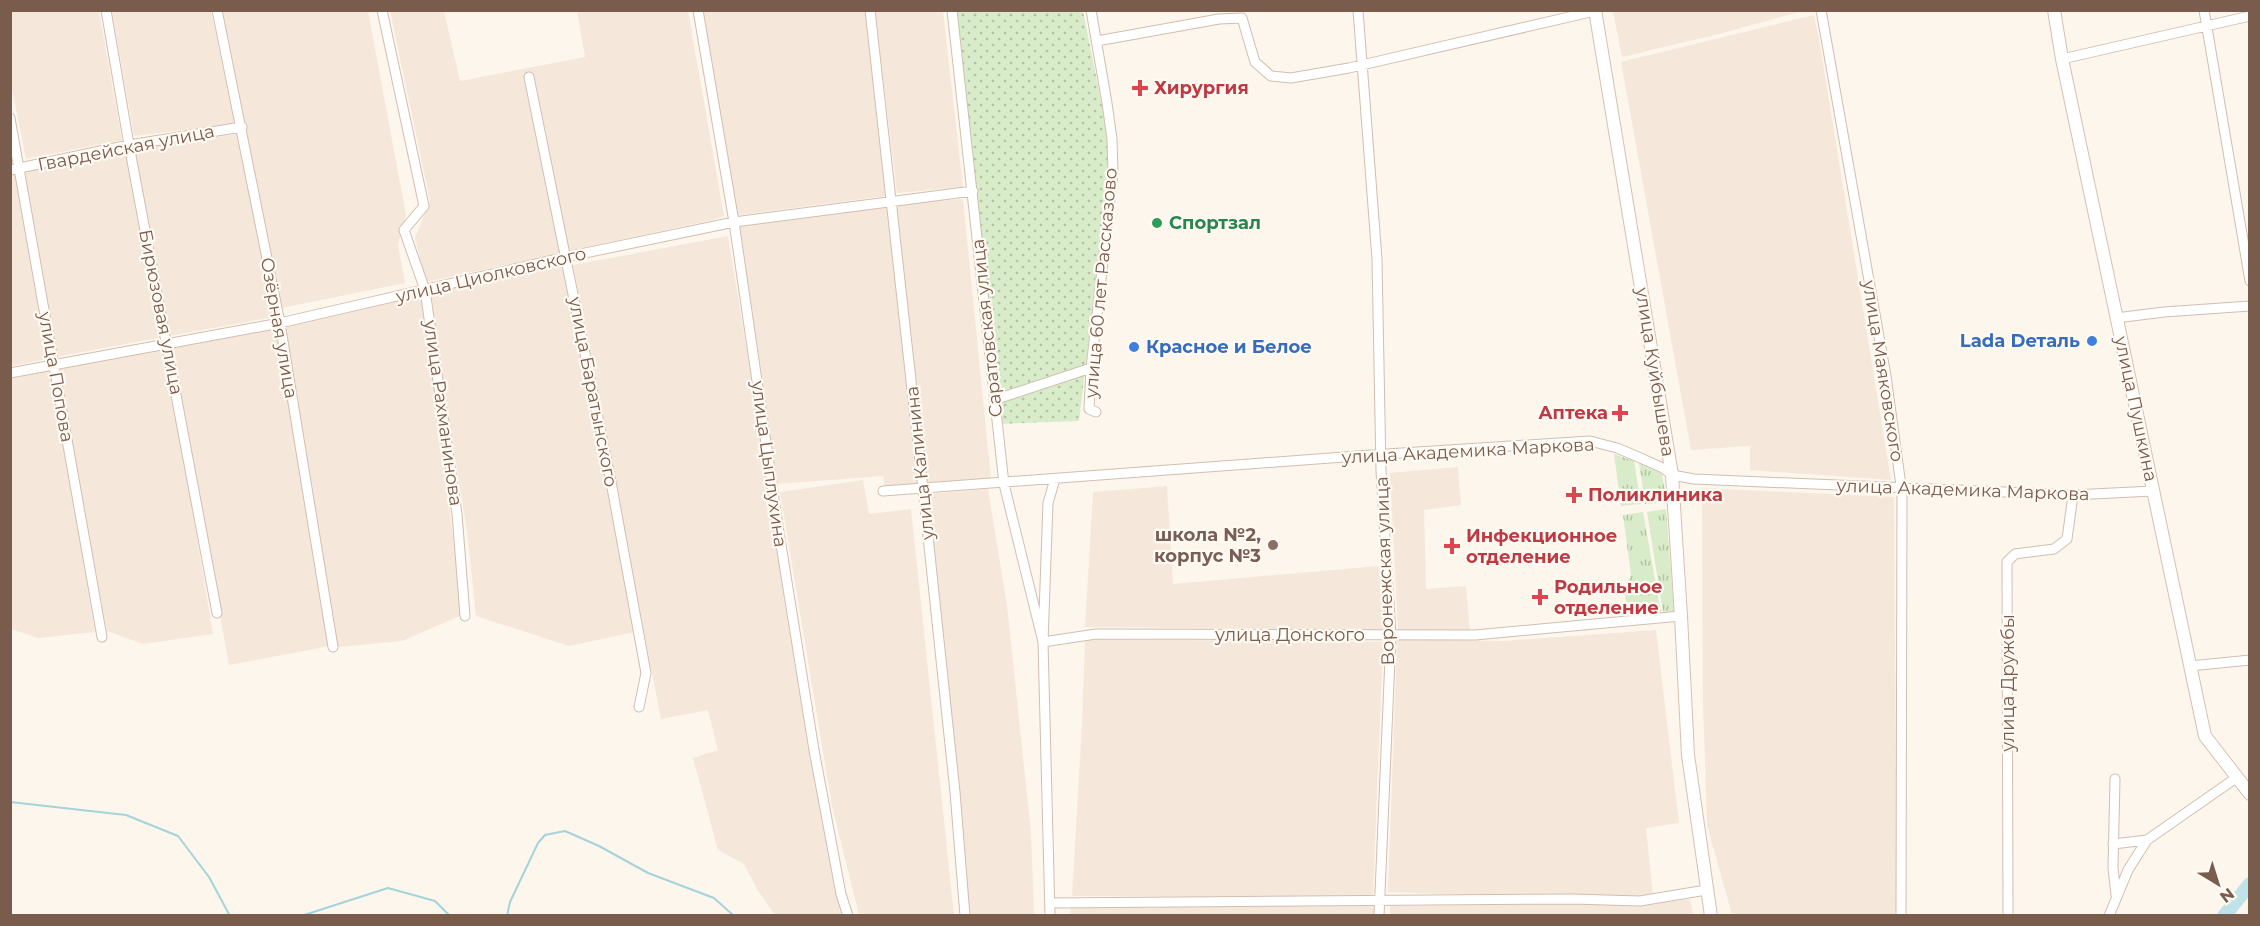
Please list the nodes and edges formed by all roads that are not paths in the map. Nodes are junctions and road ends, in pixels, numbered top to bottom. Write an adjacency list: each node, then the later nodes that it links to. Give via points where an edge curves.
1 (106, 10): 21 (street, Бирюзовая улица)
2 (217, 10): 20 (street, Озёрная улица)
3 (382, 10): 28 (street, улица Рахманинова, via 424,206 404,230)
4 (698, 10): 25 (street, улица Цыплухина)
5 (870, 10): 24 (street, улица Калинина)
6 (952, 10): 23 (street, Саратовская улица)
7 (1091, 10): 15 (street, улица 60 лет Рассказово)
8 (1358, 10): 17 (street, Воронежская улица)
9 (1821, 10): 43 (street, улица Маяковского, via 1886,376)
10 (2054, 10): 16 (street, улица Пушкина)
11 (2204, 10): 14 (street)
12 (1595, 11): 17 (street); 39 (street, улица Куйбышева)
13 (2250, 16): 14 (street)
14 (2206, 26): 16 (street); 27 (street)
15 (1097, 41): 17 (street, via 1242,18 1255,62 1271,76 1290,78); 34 (street, улица 60 лет Рассказово, via 1113,173)
16 (2062, 59): 30 (street, улица Пушкина)
17 (1362, 65): 38 (street, Воронежская улица, via 1377,259)
18 (529, 77): 26 (street, улица Баратынского)
19 (10, 118): 22 (street, улица Попова)
20 (242, 127): 21 (street, Гвардейская улица); 31 (street, Озёрная улица)
21 (129, 145): 22 (street, Гвардейская улица); 32 (street, Бирюзовая улица)
22 (15, 169): 33 (street, улица Попова)
23 (973, 191): 24 (street, улица Циолковского); 36 (street, Саратовская улица)
24 (893, 201): 25 (street, улица Циолковского); 42 (street, улица Калинина)
25 (734, 222): 26 (street, улица Циолковского); 66 (street, улица Цыплухина, via 812,738)
26 (566, 257): 28 (street, улица Циолковского); 56 (street, улица Баратынского, via 646,673)
27 (2250, 281)
28 (425, 290): 31 (street, улица Циолковского); 48 (street, улица Рахманинова, via 457,514)
29 (2250, 306): 30 (street)
30 (2116, 318): 45 (street, улица Пушкина)
31 (280, 322): 32 (street, улица Циолковского); 53 (street, Озёрная улица)
32 (168, 343): 33 (street, улица Циолковского); 47 (street, Бирюзовая улица)
33 (53, 364): 35 (street, улица Циолковского); 51 (street, улица Попова)
34 (1091, 368): 36 (street); 37 (street, улица 60 лет Рассказово, via 1089,410)
35 (10, 373)
36 (994, 400): 41 (street, Саратовская улица)
37 (1096, 412)
38 (1382, 455): 39 (street, улица Академика Маркова, via 1590,441 1636,456); 40 (street, улица Академика Маркова); 50 (street, Воронежская улица)
39 (1672, 475): 43 (street, улица Академика Маркова); 49 (street, улица Куйбышева)
40 (1055, 479): 41 (street, улица Академика Маркова); 52 (street, Саратовская улица, via 1048,503)
41 (1004, 483): 42 (street, улица Академика Маркова); 52 (street, Саратовская улица)
42 (923, 489): 44 (street, улица Академика Маркова); 67 (street, улица Калинина)
43 (1902, 489): 46 (street, улица Академика Маркова); 71 (street, улица Маяковского)
44 (883, 491)
45 (2153, 491): 46 (street, улица Академика Маркова); 55 (street, улица Пушкина)
46 (2073, 495): 72 (street, улица Дружбы, via 2067,539 2054,549 2016,554 2007,562)
47 (217, 613)
48 (465, 616)
49 (1681, 616): 50 (street, улица Донского, via 1475,635); 62 (street, улица Куйбышева, via 1688,755)
50 (1391, 635): 52 (street, улица Донского, via 1096,634); 64 (street, Воронежская улица)
51 (102, 637)
52 (1043, 642): 65 (street, Саратовская улица)
53 (333, 647)
54 (2250, 660): 55 (street)
55 (2190, 666): 57 (street, улица Пушкина, via 2205,736)
56 (639, 707)
57 (2236, 778): 59 (street, улица Пушкина); 60 (street)
58 (2115, 779): 61 (street)
59 (2250, 794)
60 (2147, 840): 61 (street); 63 (street)
61 (2113, 844): 63 (street)
62 (1706, 890): 64 (street, via 1640,901); 70 (street, улица Куйбышева)
63 (2116, 897): 73 (street)
64 (1380, 901): 65 (street); 69 (street, Воронежская улица)
65 (1050, 903): 68 (street, Саратовская улица)
66 (848, 915)
67 (965, 915)
68 (1050, 915)
69 (1379, 915)
70 (1711, 915)
71 (1901, 915)
72 (2008, 915)
73 (2109, 915)

